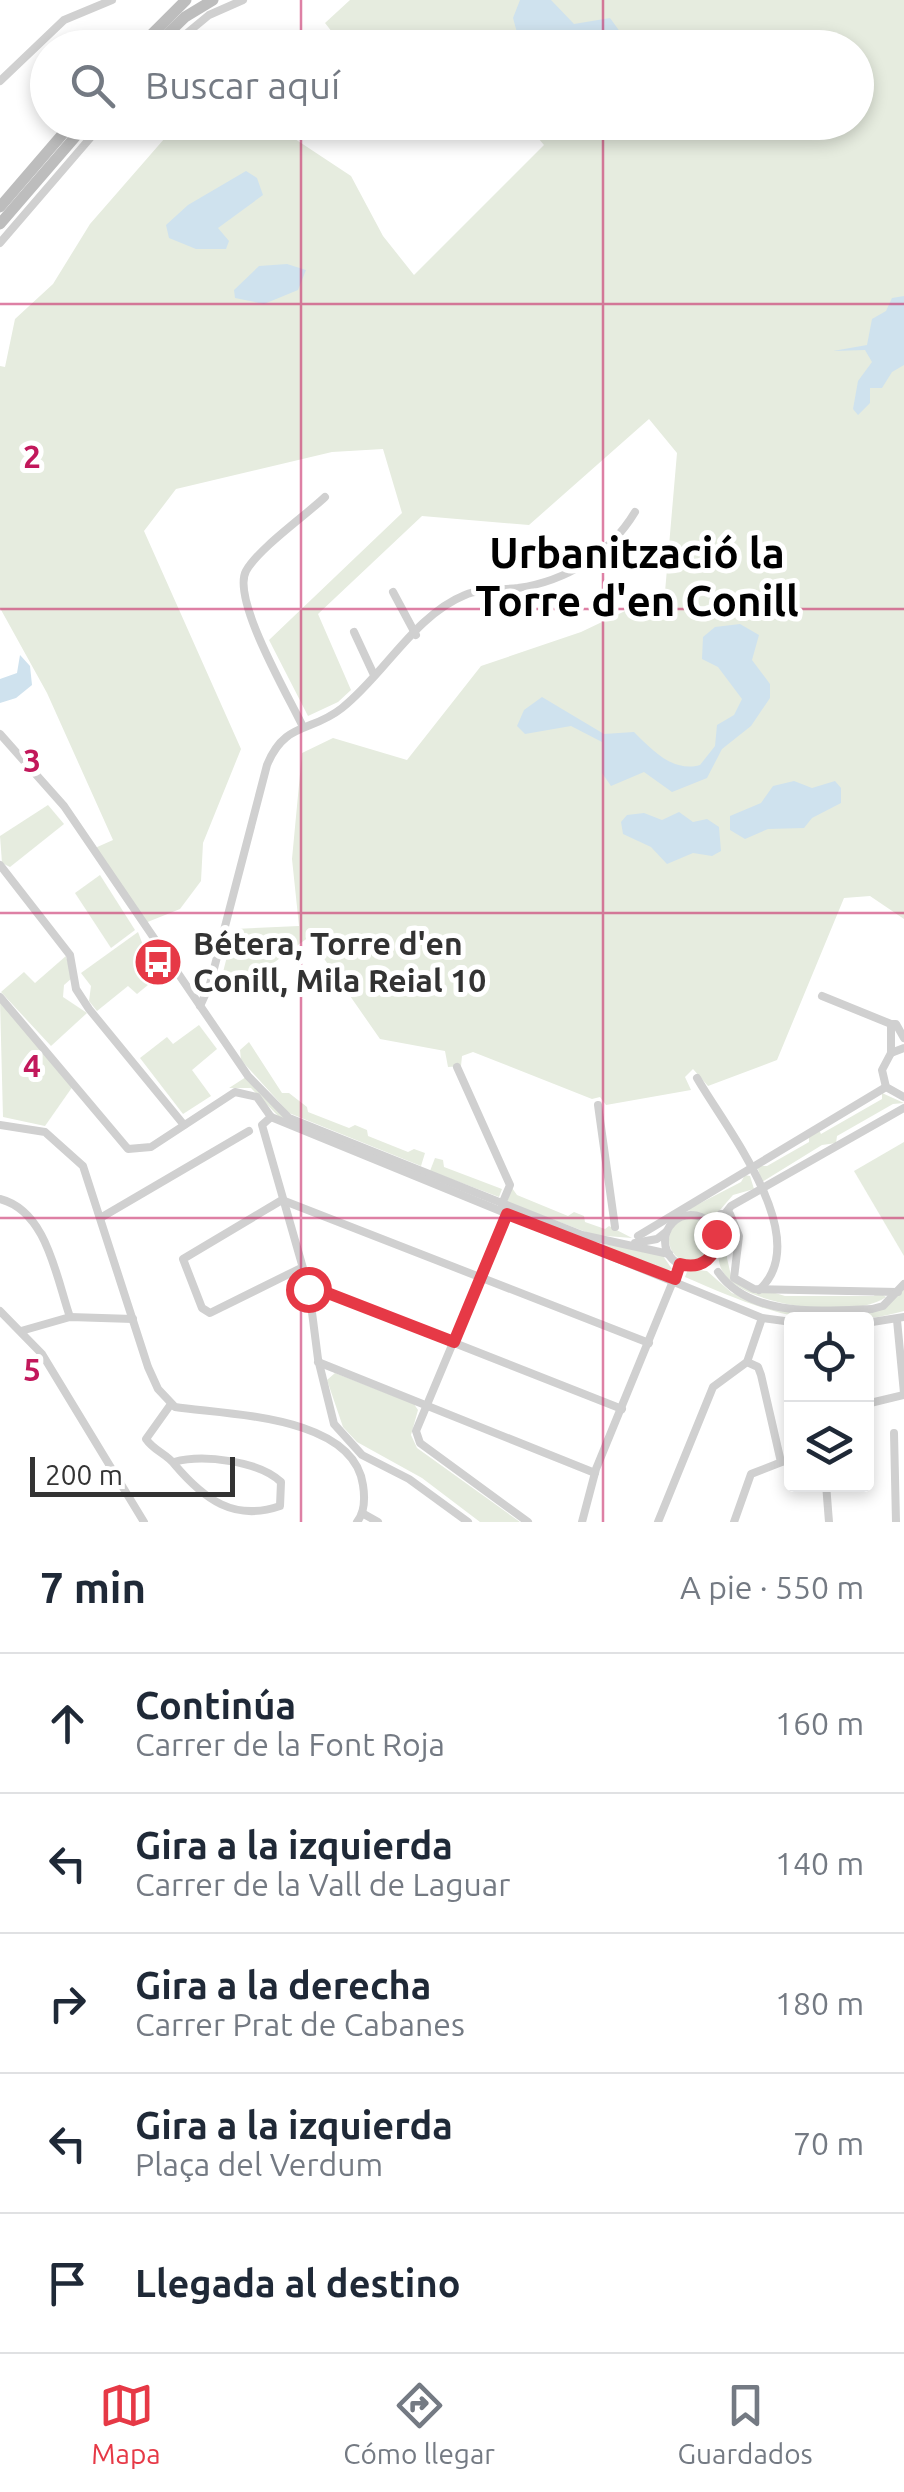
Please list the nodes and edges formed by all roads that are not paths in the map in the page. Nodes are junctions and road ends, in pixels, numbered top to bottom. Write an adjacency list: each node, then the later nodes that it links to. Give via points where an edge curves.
1 (112, 0): 5 (street)
2 (186, 0): 6 (main road)
3 (213, 0): 7 (main road)
4 (244, 0): 8 (street)
5 (54, 30)
6 (156, 30)
7 (171, 30)
8 (191, 30)
9 (30, 52): 10 (street)
10 (0, 81)
11 (58, 140): 14 (main road)
12 (72, 140): 15 (main road)
13 (89, 140): 16 (street)
14 (0, 207)
15 (0, 224)
16 (0, 243)
17 (325, 497): 23 (street, via 252,564 243,583 247,608)
18 (635, 512): 21 (street, via 570,575 466,595)
19 (394, 592): 21 (street)
20 (354, 632): 22 (street)
21 (416, 635): 22 (street)
22 (374, 675): 23 (street, via 340,710)
23 (303, 726): 28 (street, via 283,736 266,765)
24 (0, 734): 28 (street, via 64,806)
25 (0, 865): 42 (street, via 70,955 76,989 89,1009)
26 (822, 996): 30 (street)
27 (0, 997): 42 (street, via 128,1149 142,1151)
28 (200, 1006): 48 (street, via 248,1076 289,1118)
29 (904, 1012): 30 (street)
30 (894, 1024): 31 (street); 33 (street)
31 (904, 1038)
32 (904, 1048): 33 (street)
33 (891, 1053): 36 (street, via 882,1070)
34 (457, 1067): 48 (street, via 510,1185)
35 (696, 1078): 44 (street)
36 (886, 1088): 37 (street); 44 (street)
37 (904, 1098)
38 (598, 1105): 52 (street)
39 (904, 1108): 45 (street)
40 (271, 1117): 42 (street, via 251,1092 235,1092); 47 (street, via 262,1125); 49 (street)
41 (0, 1125): 51 (street, via 45,1132 74,1153)
42 (184, 1125)
43 (249, 1131): 51 (street)
44 (750, 1169): 45 (street); 55 (street)
45 (761, 1189): 50 (street); 66 (street, via 779,1242 772,1274)
46 (0, 1199): 68 (street, via 24,1210 42,1236)
47 (282, 1200): 60 (street); 60 (street, via 186,1254 185,1266 202,1308 210,1312); 62 (street)
48 (502, 1204): 55 (street, via 582,1235)
49 (507, 1214): 62 (street); 63 (street)
50 (721, 1214): 53 (street); 66 (street, via 730,1214 737,1226 734,1278)
51 (102, 1217): 71 (street)
52 (616, 1227)
53 (714, 1228): 54 (street, via 702,1217 685,1216); 57 (street)
54 (667, 1231): 55 (street, via 657,1239); 56 (street)
55 (634, 1240): 56 (street)
56 (669, 1254): 58 (street)
57 (713, 1254): 59 (street); 61 (street)
58 (680, 1264): 59 (street); 63 (street)
59 (702, 1264): 61 (street)
60 (302, 1268): 64 (street)
61 (718, 1272): 65 (street, via 741,1294 779,1307 872,1309)
62 (481, 1277): 75 (street); 76 (street)
63 (675, 1279): 69 (street); 76 (street)
64 (307, 1285): 75 (street); 77 (street)
65 (901, 1288): 66 (street)
66 (759, 1290)
67 (0, 1311): 74 (street)
68 (70, 1317): 71 (street); 74 (street)
69 (762, 1318): 72 (street); 78 (street)
70 (900, 1318): 73 (street); 79 (street)
71 (133, 1320): 81 (street, via 148,1367)
72 (784, 1321)
73 (874, 1322)
74 (21, 1331): 91 (street, via 42,1354)
75 (454, 1342): 82 (street); 83 (street)
76 (648, 1343): 83 (street)
77 (318, 1362): 82 (street); 94 (street, via 334,1424 349,1444)
78 (746, 1362): 87 (street, via 761,1375); 97 (street, via 714,1387)
79 (904, 1394): 80 (street)
80 (874, 1402)
81 (170, 1404): 86 (street, via 146,1438); 90 (street, via 265,1418 319,1435 354,1461 363,1481)
82 (427, 1406): 88 (street); 95 (street, via 416,1432 420,1443)
83 (622, 1408): 88 (street)
84 (894, 1433): 100 (street)
85 (784, 1461): 87 (street)
86 (174, 1462): 86 (street, via 200,1496 237,1518 254,1519 280,1506 281,1482 264,1469)
87 (781, 1462): 98 (street, via 751,1474)
88 (595, 1473): 96 (street)
89 (827, 1492): 99 (street)
90 (362, 1512): 92 (street); 93 (street)
91 (144, 1522)
92 (357, 1522)
93 (378, 1522)
94 (468, 1522)
95 (528, 1522)
96 (582, 1522)
97 (658, 1522)
98 (734, 1522)
99 (829, 1522)
100 (896, 1522)

